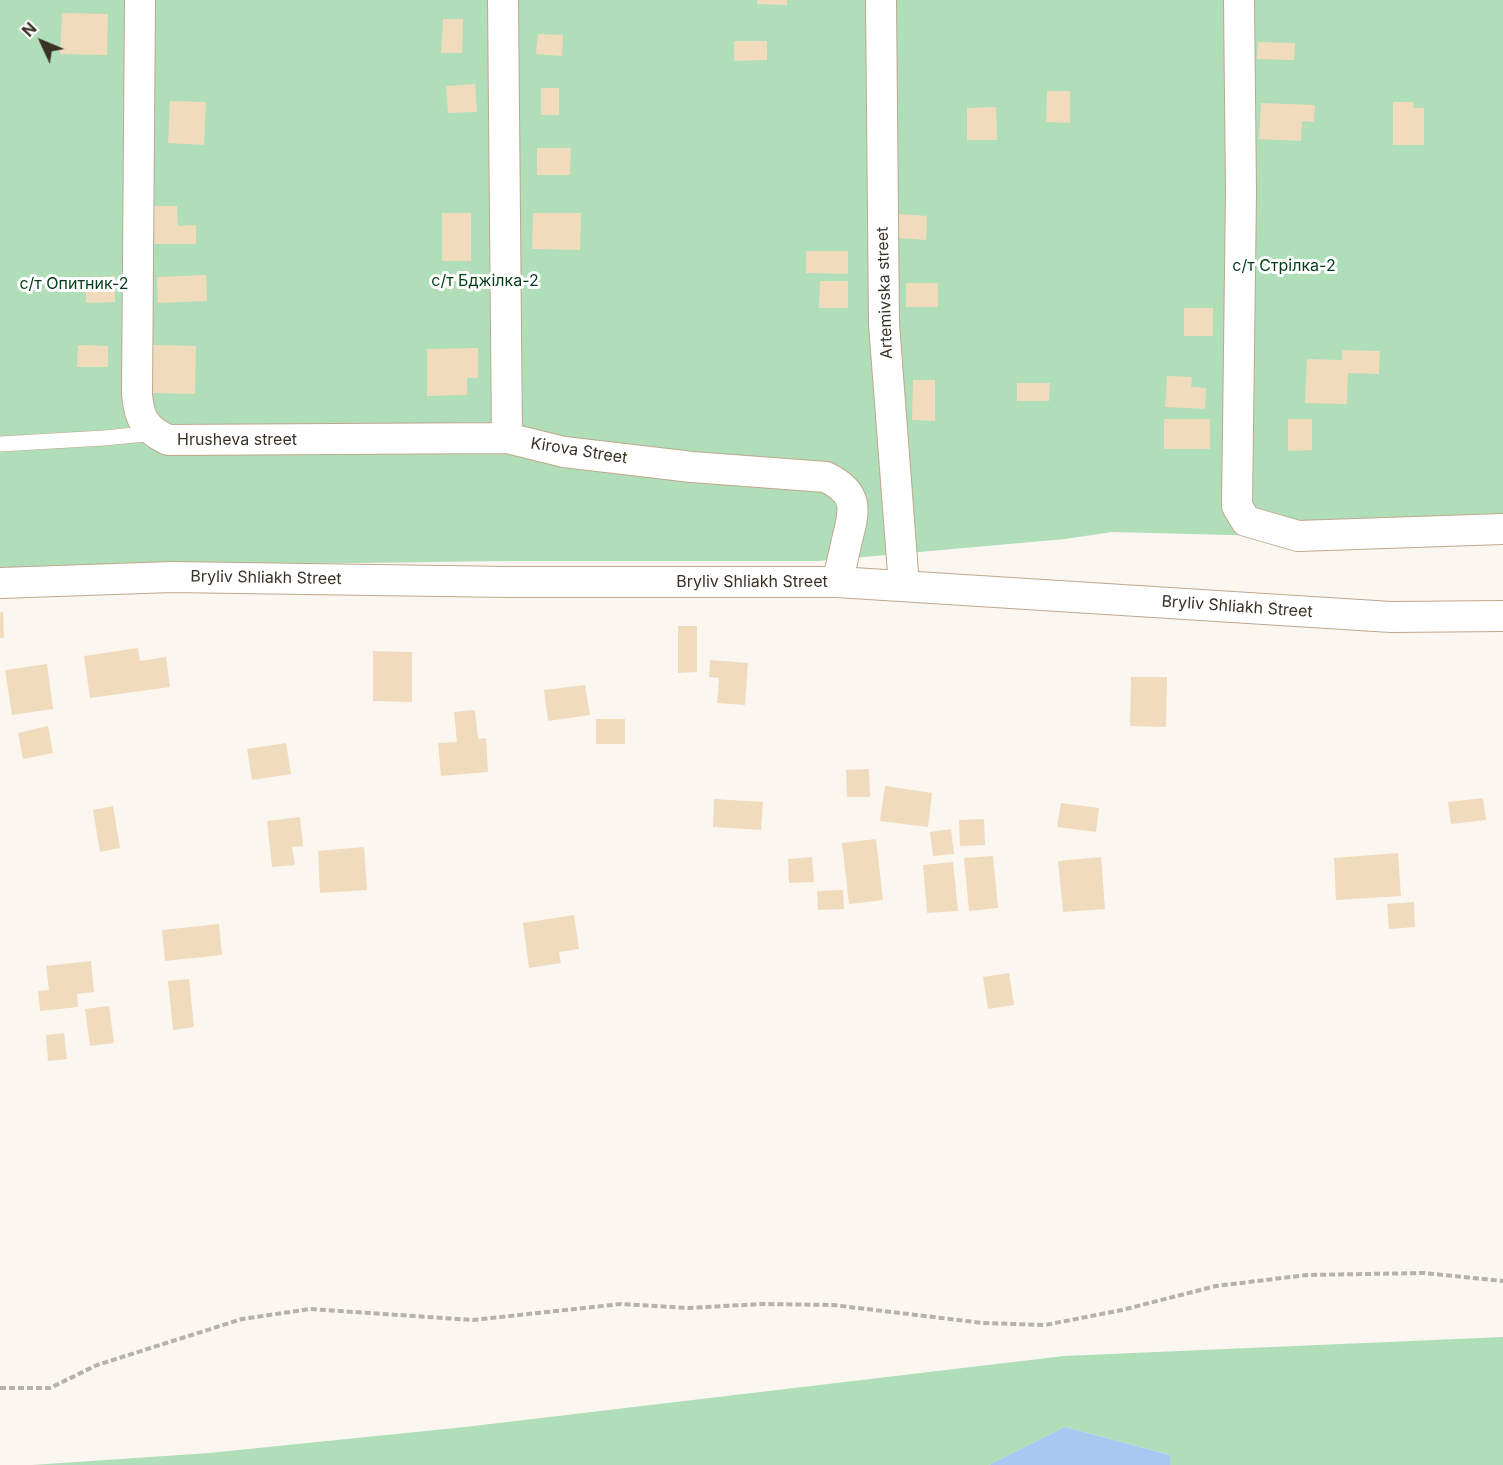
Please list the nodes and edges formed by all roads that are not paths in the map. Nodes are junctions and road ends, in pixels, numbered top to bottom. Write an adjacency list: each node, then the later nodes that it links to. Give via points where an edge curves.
1 (140, 0): 5 (street, Hrusheva street, via 137,394 138,409)
2 (503, 0): 6 (street, Kirova Street)
3 (881, 0): 11 (street, Artemivska street, via 884,324)
4 (1239, 0): 8 (street, via 1237,506 1246,521 1298,536)
5 (154, 433): 6 (street, Hrusheva street, via 168,440); 7 (lane)
6 (507, 438): 9 (street, Kirova Street, via 564,452 826,477 846,491 853,508)
7 (0, 444)
8 (1503, 529)
9 (837, 582): 10 (street, Bryliv Shliakh Street, via 172,577); 11 (street, Bryliv Shliakh Street)
10 (0, 583)
11 (904, 586): 12 (street, Bryliv Shliakh Street, via 1391,617)
12 (1503, 616)

